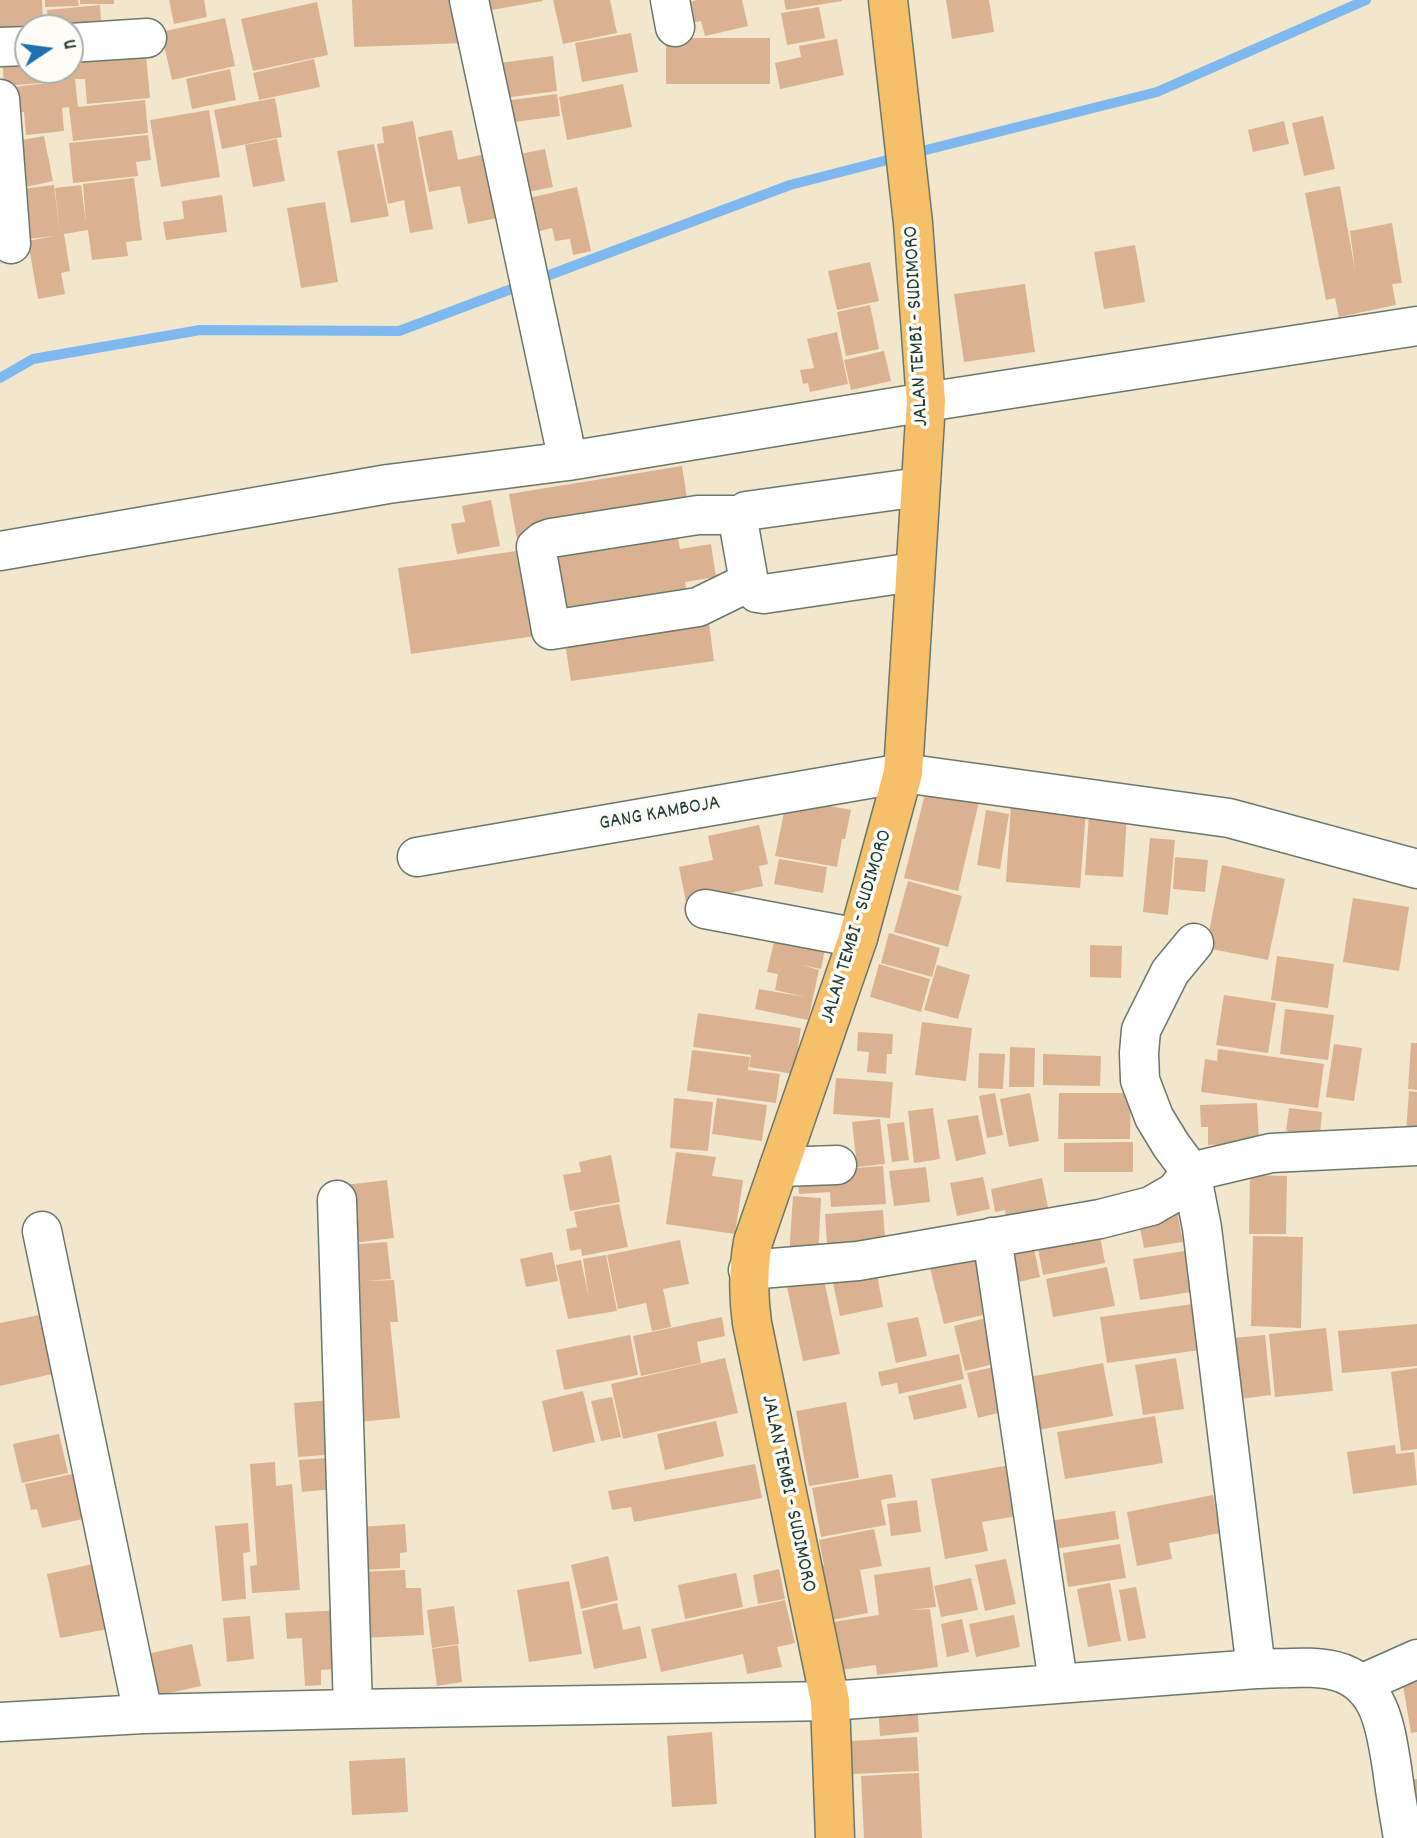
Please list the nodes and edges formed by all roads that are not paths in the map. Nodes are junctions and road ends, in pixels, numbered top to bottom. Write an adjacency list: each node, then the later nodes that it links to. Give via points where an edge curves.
1 (469, 0): 9 (street)
2 (888, 0): 8 (main road, JALAN TEMBI - SUDIMORO, via 913,223)
3 (147, 38): 4 (street)
4 (84, 42)
5 (0, 99): 6 (street)
6 (11, 244)
7 (1417, 326): 8 (street)
8 (926, 402): 9 (street); 10 (main road, JALAN TEMBI - SUDIMORO)
9 (568, 461): 12 (street, via 388,484)
10 (920, 487): 11 (street); 13 (main road, JALAN TEMBI - SUDIMORO)
11 (741, 514): 14 (street, via 738,520); 14 (street, via 698,515 551,538 536,547 551,629 698,607)
12 (0, 551)
13 (914, 572): 14 (street, via 764,594 757,593); 15 (main road, JALAN TEMBI - SUDIMORO)
14 (749, 582)
15 (903, 773): 16 (street, GANG KAMBOJA); 17 (street, GANG KAMBOJA, via 1229,818); 19 (main road, JALAN TEMBI - SUDIMORO)
16 (417, 857)
17 (1417, 869)
18 (705, 909): 19 (street)
19 (858, 938): 23 (main road, JALAN TEMBI - SUDIMORO)
20 (1194, 943): 24 (street, via 1170,972 1141,1030 1139,1053 1140,1080 1154,1117)
21 (1417, 1146): 24 (street, via 1271,1153)
22 (837, 1165): 23 (street)
23 (779, 1167): 28 (main road, JALAN TEMBI - SUDIMORO)
24 (1191, 1172): 27 (street, via 1175,1192 1151,1206); 30 (street, via 1202,1228)
25 (337, 1200): 34 (street)
26 (42, 1231): 35 (street)
27 (992, 1237): 28 (street, via 858,1261); 31 (street)
28 (748, 1269): 33 (main road, JALAN TEMBI - SUDIMORO, via 752,1323)
29 (1417, 1659): 32 (street)
30 (1256, 1669): 31 (street); 32 (street, via 1325,1669)
31 (1058, 1682): 33 (street)
32 (1361, 1684): 38 (street, via 1384,1721)
33 (830, 1701): 34 (street); 37 (main road, JALAN TEMBI - SUDIMORO)
34 (353, 1709): 35 (street)
35 (143, 1714): 36 (street)
36 (0, 1722)
37 (835, 1838)
38 (1403, 1838)

